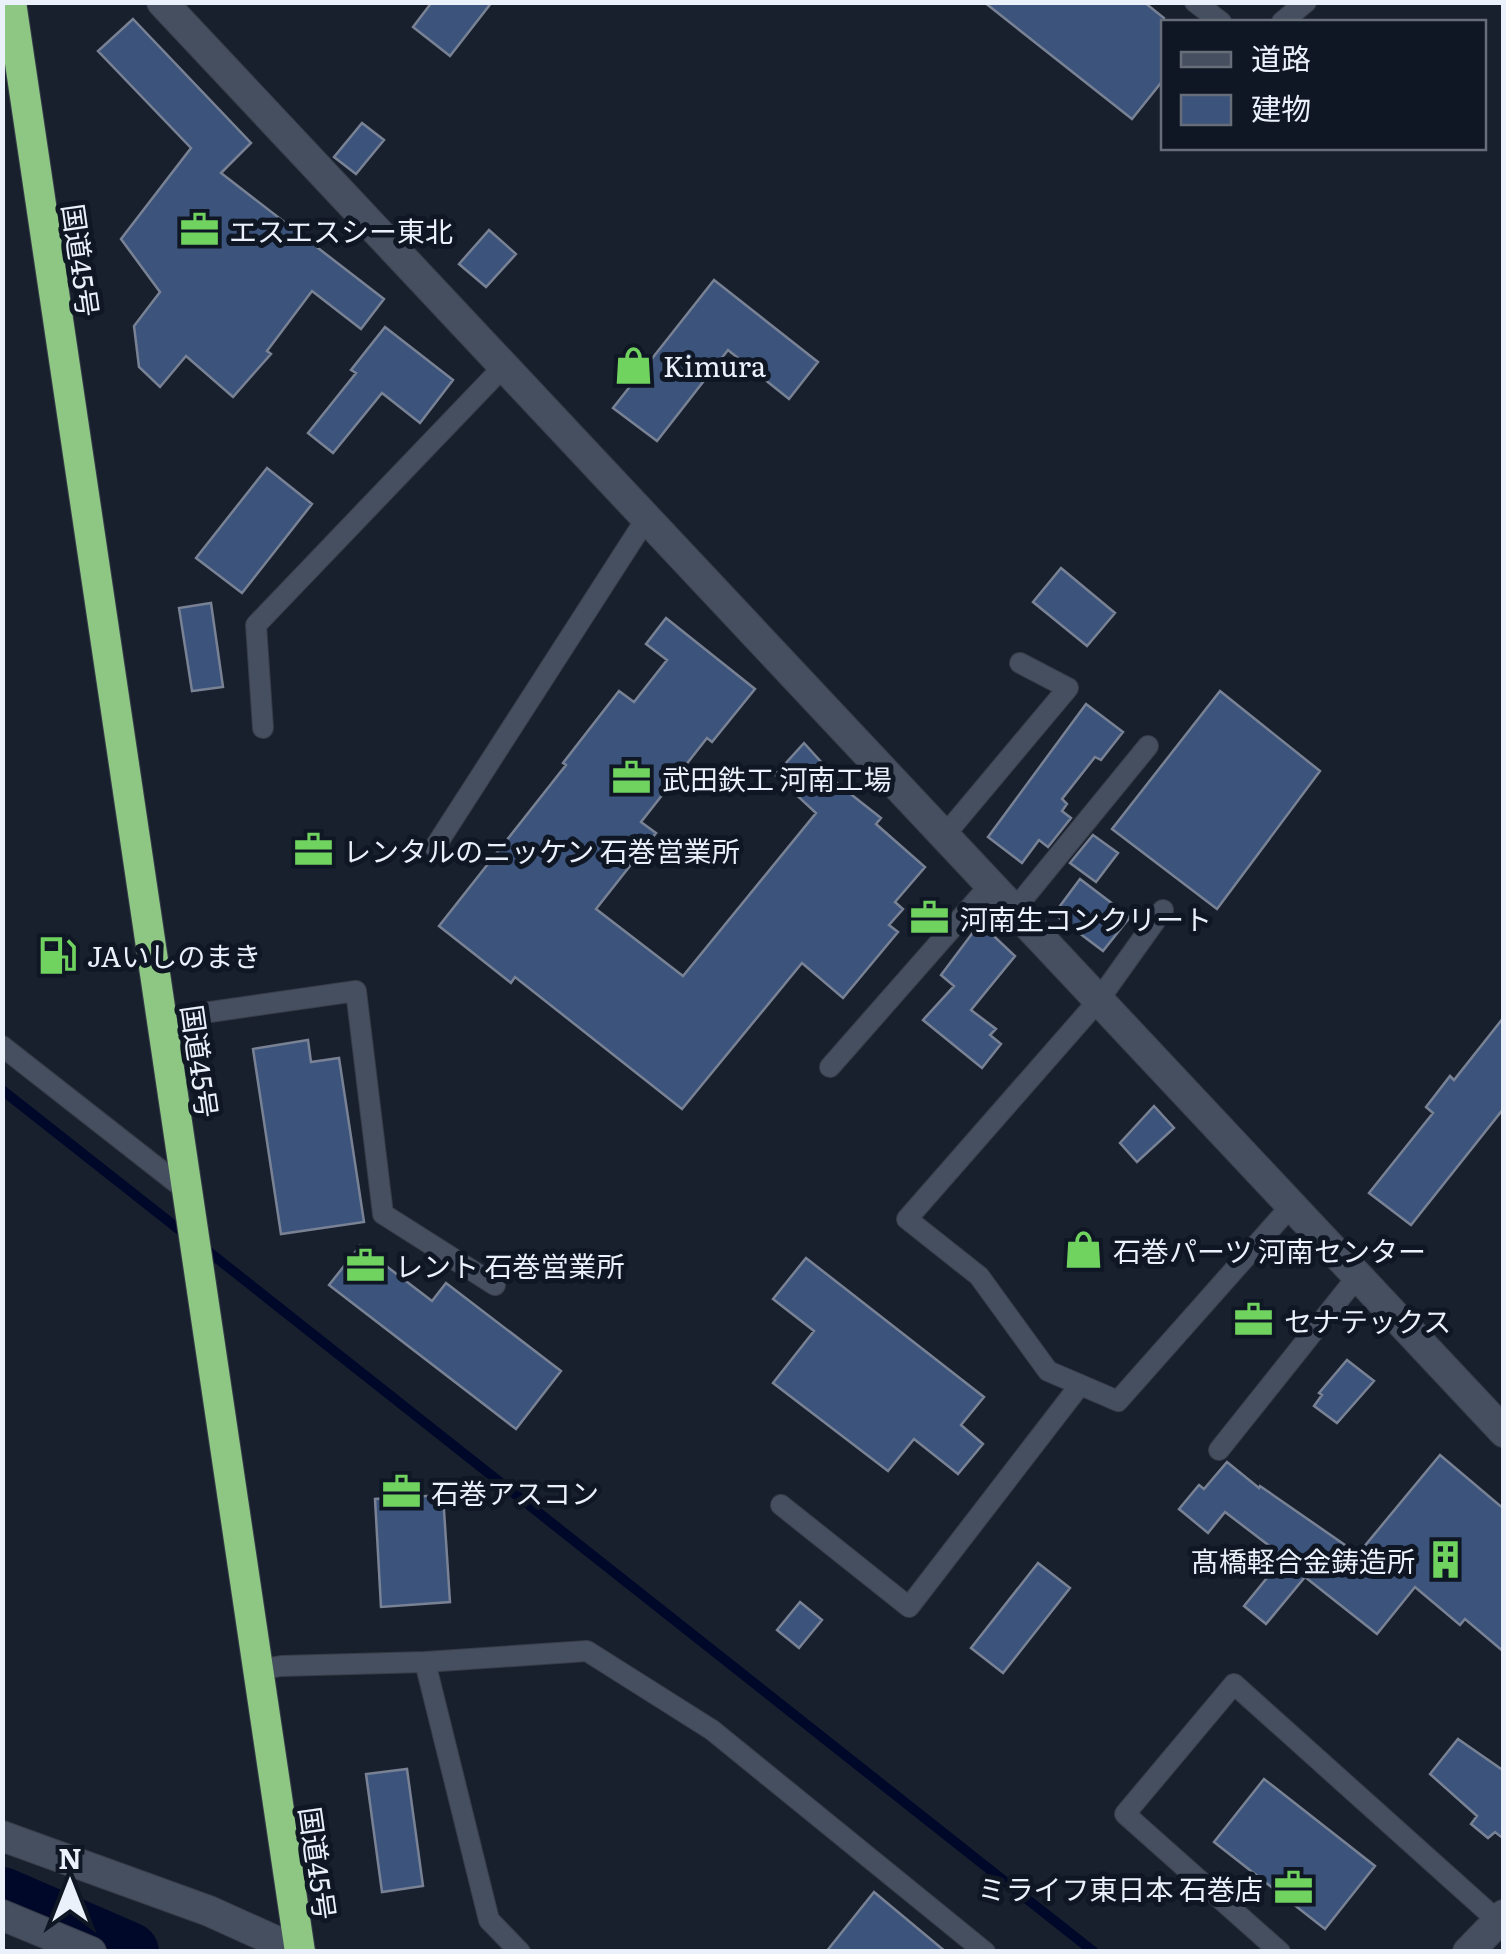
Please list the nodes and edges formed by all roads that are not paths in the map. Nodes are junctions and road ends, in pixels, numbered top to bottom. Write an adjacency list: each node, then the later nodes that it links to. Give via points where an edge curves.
1 (12, 2): 18 (highway, 国道45号)
2 (162, 2): 7 (street)
3 (1195, 2): 5 (lane)
4 (1306, 2): 6 (lane)
5 (1218, 20)
6 (1284, 20)
7 (504, 366): 8 (street); 10 (lane, via 256,625)
8 (646, 519): 12 (street); 13 (lane)
9 (1020, 663): 12 (lane, via 1068,688)
10 (262, 728)
11 (1148, 746): 15 (lane)
12 (944, 836): 14 (street)
13 (436, 847)
14 (990, 885): 15 (street); 20 (lane)
15 (1014, 910): 17 (street)
16 (1162, 910): 17 (lane)
17 (1098, 1000): 22 (street); 25 (lane, via 907,1219 978,1276 1048,1371)
18 (162, 1019): 21 (highway, 国道45号); 24 (lane, via 356,991 383,1214)
19 (2, 1046): 21 (lane)
20 (830, 1067)
21 (189, 1202): 30 (highway, 国道45号)
22 (1291, 1206): 23 (street); 25 (lane, via 1118,1401)
23 (1357, 1277): 26 (street); 27 (lane)
24 (495, 1285)
25 (1080, 1385): 28 (lane, via 910,1607)
26 (1504, 1432)
27 (1219, 1450)
28 (781, 1505)
29 (425, 1662): 30 (lane); 36 (lane, via 490,1920); 37 (lane, via 587,1651 712,1730)
30 (258, 1670): 34 (highway, 国道45号)
31 (2, 1836): 34 (street)
32 (2, 1915): 35 (street)
33 (1500, 1918): 38 (lane, via 1234,1684 1125,1814); 39 (street)
34 (300, 1951)
35 (91, 1952)
36 (520, 1952)
37 (985, 1952)
38 (1280, 1952)
39 (1468, 1952)

